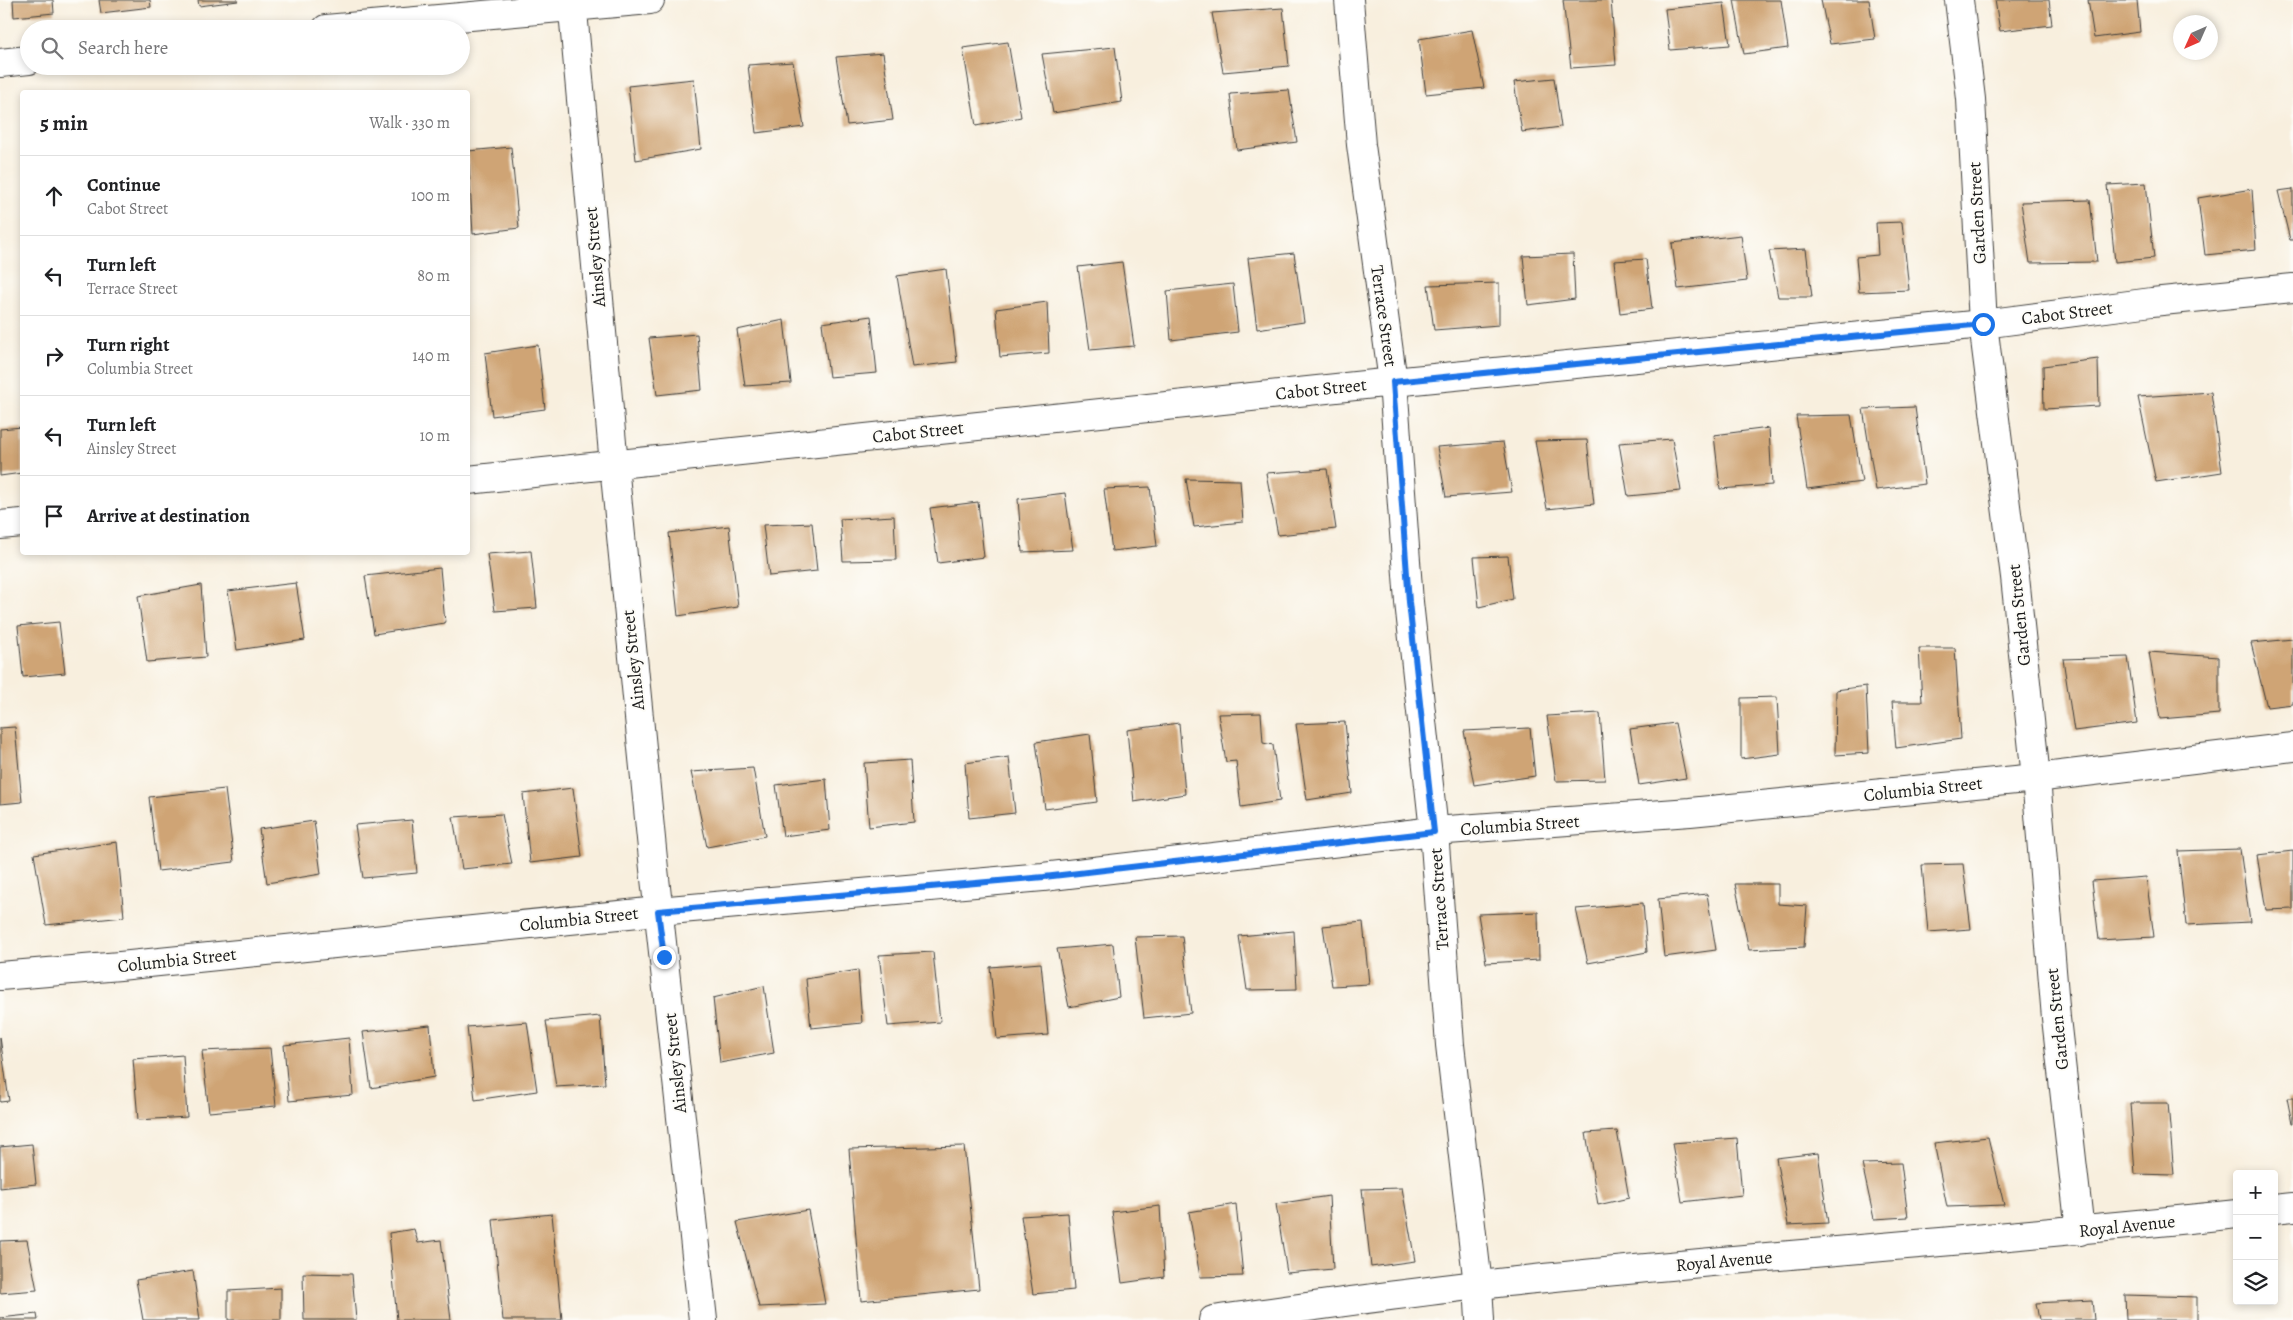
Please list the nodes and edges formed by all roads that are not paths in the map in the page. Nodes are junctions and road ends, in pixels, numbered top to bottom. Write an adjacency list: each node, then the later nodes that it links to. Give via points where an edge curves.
1 (650, 0): 4 (street)
2 (1349, 0): 10 (street, Terrace Street, via 1361,145)
3 (1959, 0): 9 (street, Garden Street, via 1971,99)
4 (573, 4): 5 (street); 11 (street, Ainsley Street)
5 (415, 20)
6 (20, 61): 7 (street)
7 (0, 62)
8 (2293, 288): 9 (street, Cabot Street)
9 (1983, 324): 10 (street, Cabot Street); 16 (street, Garden Street)
10 (1393, 382): 11 (street, Cabot Street); 17 (street, Terrace Street, via 1409,602)
11 (614, 465): 12 (street, Cabot Street); 18 (street, Ainsley Street)
12 (470, 480)
13 (20, 522): 14 (street)
14 (0, 525)
15 (2293, 748): 16 (street, Columbia Street)
16 (2036, 778): 17 (street, Columbia Street, via 1690,812); 23 (street, Garden Street, via 2056,1018)
17 (1434, 832): 18 (street, Columbia Street, via 1044,877); 24 (street, Terrace Street, via 1450,1044)
18 (658, 911): 19 (street, Columbia Street); 25 (street, Ainsley Street)
19 (0, 976)
20 (2293, 1207): 21 (street)
21 (2278, 1209)
22 (2233, 1214): 23 (street, Royal Avenue)
23 (2080, 1231): 24 (street, Royal Avenue, via 1751,1258)
24 (1478, 1285): 26 (street, Royal Avenue); 27 (street, Terrace Street)
25 (703, 1320)
26 (1212, 1320)
27 (1480, 1320)

